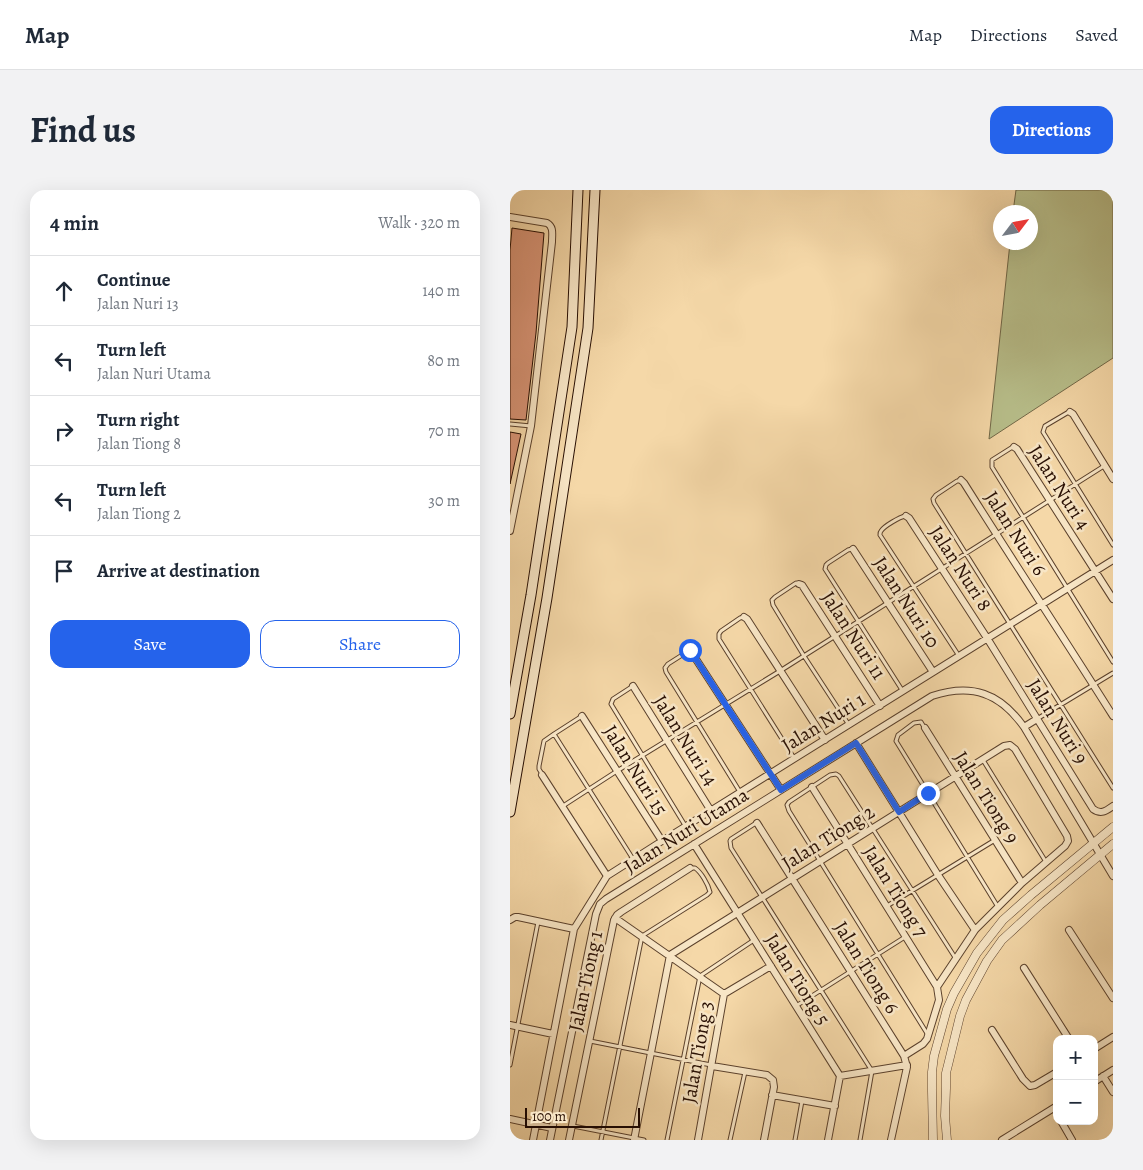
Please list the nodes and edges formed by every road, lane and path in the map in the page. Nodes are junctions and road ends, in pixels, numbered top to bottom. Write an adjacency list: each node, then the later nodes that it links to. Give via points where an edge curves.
1 (578, 190): 48 (main road, via 572,327)
2 (595, 190): 76 (main road, via 588,328)
3 (510, 219): 6 (street, via 542,221 552,228)
4 (1070, 412): 8 (street); 11 (lane, via 1045,426 1043,432)
5 (510, 424): 6 (lane)
6 (531, 426): 15 (street)
7 (1014, 447): 12 (street, Jalan Nuri 4); 14 (lane, via 992,460 991,464)
8 (1104, 466): 9 (street); 11 (lane)
9 (1113, 479)
10 (961, 480): 16 (street, Jalan Nuri 6); 19 (lane, via 936,495 933,501)
11 (1075, 484): 12 (lane); 17 (lane)
12 (1050, 500): 14 (lane); 22 (street, Jalan Nuri 4)
13 (906, 516): 21 (street, Jalan Nuri 8); 24 (lane, via 882,529 880,535)
14 (1023, 517): 16 (lane); 25 (lane)
15 (510, 526)
16 (996, 534): 19 (lane); 28 (street, Jalan Nuri 6)
17 (1113, 545)
18 (853, 549): 27 (street, Jalan Nuri 10); 30 (lane, via 828,563 825,569)
19 (966, 554): 21 (lane); 31 (lane)
20 (1113, 560): 22 (street, Jalan Nuri 1)
21 (942, 569): 24 (lane); 33 (street, Jalan Nuri 8)
22 (1096, 570): 25 (street, Jalan Nuri 1); 26 (street, Jalan Nuri 4)
23 (799, 584): 32 (street, Jalan Nuri 11); 35 (lane, via 775,597 772,603)
24 (914, 587): 27 (lane); 36 (lane)
25 (1067, 588): 28 (street, Jalan Nuri 1); 37 (lane)
26 (1113, 598)
27 (888, 603): 30 (lane); 39 (street, Jalan Nuri 10)
28 (1042, 604): 31 (street, Jalan Nuri 1); 41 (street, Jalan Nuri 6)
29 (744, 617): 38 (street); 43 (lane, via 721,631 719,636)
30 (858, 622): 32 (lane); 44 (lane)
31 (1010, 624): 33 (street, Jalan Nuri 1); 46 (lane)
32 (835, 637): 35 (lane); 47 (street, Jalan Nuri 11)
33 (987, 638): 36 (street, Jalan Nuri 1); 51 (street, Jalan Nuri 9)
34 (690, 650): 45 (street); 52 (lane, via 668,664 665,670)
35 (804, 656): 38 (lane); 53 (lane)
36 (960, 656): 39 (street, Jalan Nuri 1)
37 (1113, 662)
38 (780, 671): 43 (lane); 57 (street)
39 (933, 672): 44 (street, Jalan Nuri 1)
40 (1113, 673): 41 (lane)
41 (1093, 685): 46 (lane); 50 (street, Jalan Nuri 6)
42 (633, 686): 58 (street, Jalan Nuri 14); 60 (lane, via 613,698 611,704)
43 (751, 689): 45 (lane); 61 (lane)
44 (903, 691): 47 (street, Jalan Nuri 1)
45 (726, 705): 52 (lane); 64 (street)
46 (1061, 705): 51 (lane); 68 (lane)
47 (880, 706): 53 (street, Jalan Nuri 1)
48 (510, 714)
49 (582, 716): 56 (lane); 63 (street, Jalan Nuri 15)
50 (1113, 716)
51 (1037, 719): 55 (street); 74 (street, Jalan Nuri 9, via 1093,809 1100,813)
52 (697, 723): 58 (lane); 71 (lane)
53 (849, 725): 57 (street, Jalan Nuri 1)
54 (925, 728): 66 (street, Jalan Tiong 9); 72 (lane, via 920,722 914,723 898,734 896,741)
55 (1024, 728): 59 (street, Jalan Nuri Utama, via 999,701 959,690 932,696); 86 (street, Jalan Nuri Utama)
56 (554, 734): 65 (lane, via 544,743 539,766); 69 (lane)
57 (825, 740): 61 (street, Jalan Nuri 1)
58 (668, 741): 60 (lane); 75 (street, Jalan Nuri 14)
59 (856, 743): 70 (street, Jalan Nuri Utama); 77 (street)
60 (642, 757): 63 (lane); 79 (lane)
61 (795, 758): 64 (street, Jalan Nuri 1)
62 (983, 759): 66 (street, Jalan Tiong 2); 92 (lane); 92 (street, Jalan Tiong 2, via 1003,747 1015,749 1068,839 1067,844)
63 (617, 771): 69 (lane); 83 (street, Jalan Nuri 15)
64 (770, 774): 70 (street); 71 (street, Jalan Nuri 1)
65 (542, 775): 73 (street)
66 (955, 776): 72 (street, Jalan Tiong 2); 82 (street, Jalan Tiong 9)
67 (812, 787): 80 (lane, via 830,775 839,776); 85 (street, Jalan Tiong 7); 91 (lane, via 787,805)
68 (1113, 788)
69 (588, 790): 73 (lane); 90 (lane)
70 (781, 790): 84 (street, Jalan Nuri Utama)
71 (740, 793): 75 (street, Jalan Nuri 1)
72 (928, 793): 77 (street, Jalan Tiong 2); 89 (lane)
73 (562, 806): 95 (street)
74 (1113, 806)
75 (711, 811): 79 (street, Jalan Nuri 1)
76 (510, 812)
77 (899, 812): 80 (street, Jalan Tiong 2); 94 (street)
78 (757, 823): 97 (street, Jalan Tiong 6); 100 (lane, via 733,836 730,845)
79 (686, 827): 83 (street, Jalan Nuri 1)
80 (873, 828): 85 (street, Jalan Tiong 2); 99 (lane)
81 (1113, 828): 86 (street)
82 (995, 840): 89 (lane); 98 (street, Jalan Tiong 9)
83 (662, 841): 90 (street, Jalan Nuri 1)
84 (694, 844): 103 (street, Jalan Tiong 5); 156 (street, Jalan Nuri Utama, via 598,907)
85 (847, 844): 91 (street, Jalan Tiong 2); 101 (street, Jalan Tiong 7)
86 (1094, 844): 88 (street, Jalan Nuri Utama); 172 (street, via 1003,920 977,953 954,993 934,1056)
87 (1113, 844): 88 (street)
88 (1100, 855): 96 (street, Jalan Nuri Utama); 173 (street, via 1002,940 974,984 960,1016 948,1061)
89 (967, 857): 94 (lane); 102 (lane)
90 (633, 860): 95 (street, Jalan Nuri 1)
91 (820, 861): 97 (street, Jalan Tiong 2); 113 (lane)
92 (1046, 862): 98 (street)
93 (690, 868): 104 (street, Jalan Tiong 1); 110 (lane, via 698,870 710,892)
94 (938, 874): 99 (lane); 108 (street)
95 (607, 876): 107 (street, Jalan Nuri 1)
96 (1113, 876)
97 (792, 879): 100 (street, Jalan Tiong 2); 118 (street, Jalan Tiong 6)
98 (1022, 883): 102 (street)
99 (912, 891): 101 (lane); 115 (lane)
100 (762, 897): 103 (street, Jalan Tiong 2); 121 (lane)
101 (886, 907): 111 (street, Jalan Tiong 7)
102 (998, 907): 108 (street)
103 (737, 913): 112 (street, Jalan Tiong 5); 114 (street, Jalan Tiong 2)
104 (616, 918): 110 (street); 131 (street, Jalan Tiong 1)
105 (510, 920): 106 (street, via 518,917)
106 (538, 921): 107 (street); 125 (lane)
107 (574, 929): 127 (street, Jalan Nuri 1)
108 (975, 930): 115 (street)
109 (1069, 930): 123 (street)
110 (642, 936): 114 (street); 133 (lane)
111 (905, 936): 113 (lane); 120 (street, Jalan Tiong 7)
112 (754, 940): 116 (street, Jalan Tiong 5); 119 (lane)
113 (877, 954): 118 (lane); 128 (lane)
114 (670, 955): 119 (street); 134 (street)
115 (956, 959): 120 (street)
116 (771, 966): 122 (street, Jalan Tiong 3); 124 (street, Jalan Tiong 5)
117 (1024, 968): 129 (street)
118 (850, 971): 121 (lane); 135 (street, Jalan Tiong 6)
119 (700, 976): 122 (street); 136 (lane)
120 (937, 987): 128 (street, via 939,1000)
121 (821, 990): 124 (lane); 142 (lane)
122 (724, 994): 139 (street, Jalan Tiong 3)
123 (1113, 998)
124 (796, 1006): 144 (street, Jalan Tiong 5)
125 (514, 1026): 127 (street); 137 (lane)
126 (992, 1030): 143 (street, via 1030,1086)
127 (553, 1034): 153 (street, Jalan Nuri 1)
128 (928, 1035): 135 (street, via 925,1043)
129 (1066, 1035)
130 (1113, 1037): 132 (street)
131 (589, 1040): 133 (lane); 155 (street, Jalan Tiong 1)
132 (1098, 1046)
133 (620, 1047): 134 (lane); 157 (lane)
134 (651, 1053): 136 (lane); 158 (street)
135 (904, 1056): 138 (street, Jalan Tiong 6)
136 (683, 1060): 139 (lane); 164 (lane)
137 (510, 1064)
138 (907, 1065): 142 (street); 171 (street, Jalan Tiong 6)
139 (712, 1066): 141 (street); 165 (street, Jalan Tiong 3)
140 (1113, 1070): 145 (street)
141 (745, 1071): 148 (street, via 771,1077 774,1084); 166 (lane)
142 (872, 1071): 144 (street); 170 (lane)
143 (1053, 1074)
144 (840, 1076): 150 (street)
145 (1103, 1076): 146 (street); 147 (street)
146 (1097, 1080)
147 (1113, 1092)
148 (772, 1094): 149 (street); 167 (street)
149 (802, 1100): 150 (street); 168 (lane)
150 (835, 1106): 169 (street)
151 (1053, 1108): 174 (street)
152 (510, 1119): 153 (street)
153 (536, 1125): 156 (street); 159 (street, Jalan Nuri 1)
154 (1063, 1125): 175 (street)
155 (572, 1126): 157 (lane); 161 (street, Jalan Tiong 1)
156 (552, 1128): 160 (street, Jalan Nuri Utama)
157 (603, 1132): 158 (lane); 162 (lane)
158 (634, 1139): 163 (lane)
159 (533, 1140)
160 (550, 1140)
161 (569, 1140)
162 (601, 1140)
163 (644, 1140)
164 (668, 1140)
165 (698, 1140)
166 (730, 1140)
167 (764, 1140)
168 (795, 1140)
169 (828, 1140)
170 (860, 1140)
171 (892, 1140)
172 (933, 1140)
173 (947, 1140)
174 (1002, 1140)
175 (1072, 1140)

